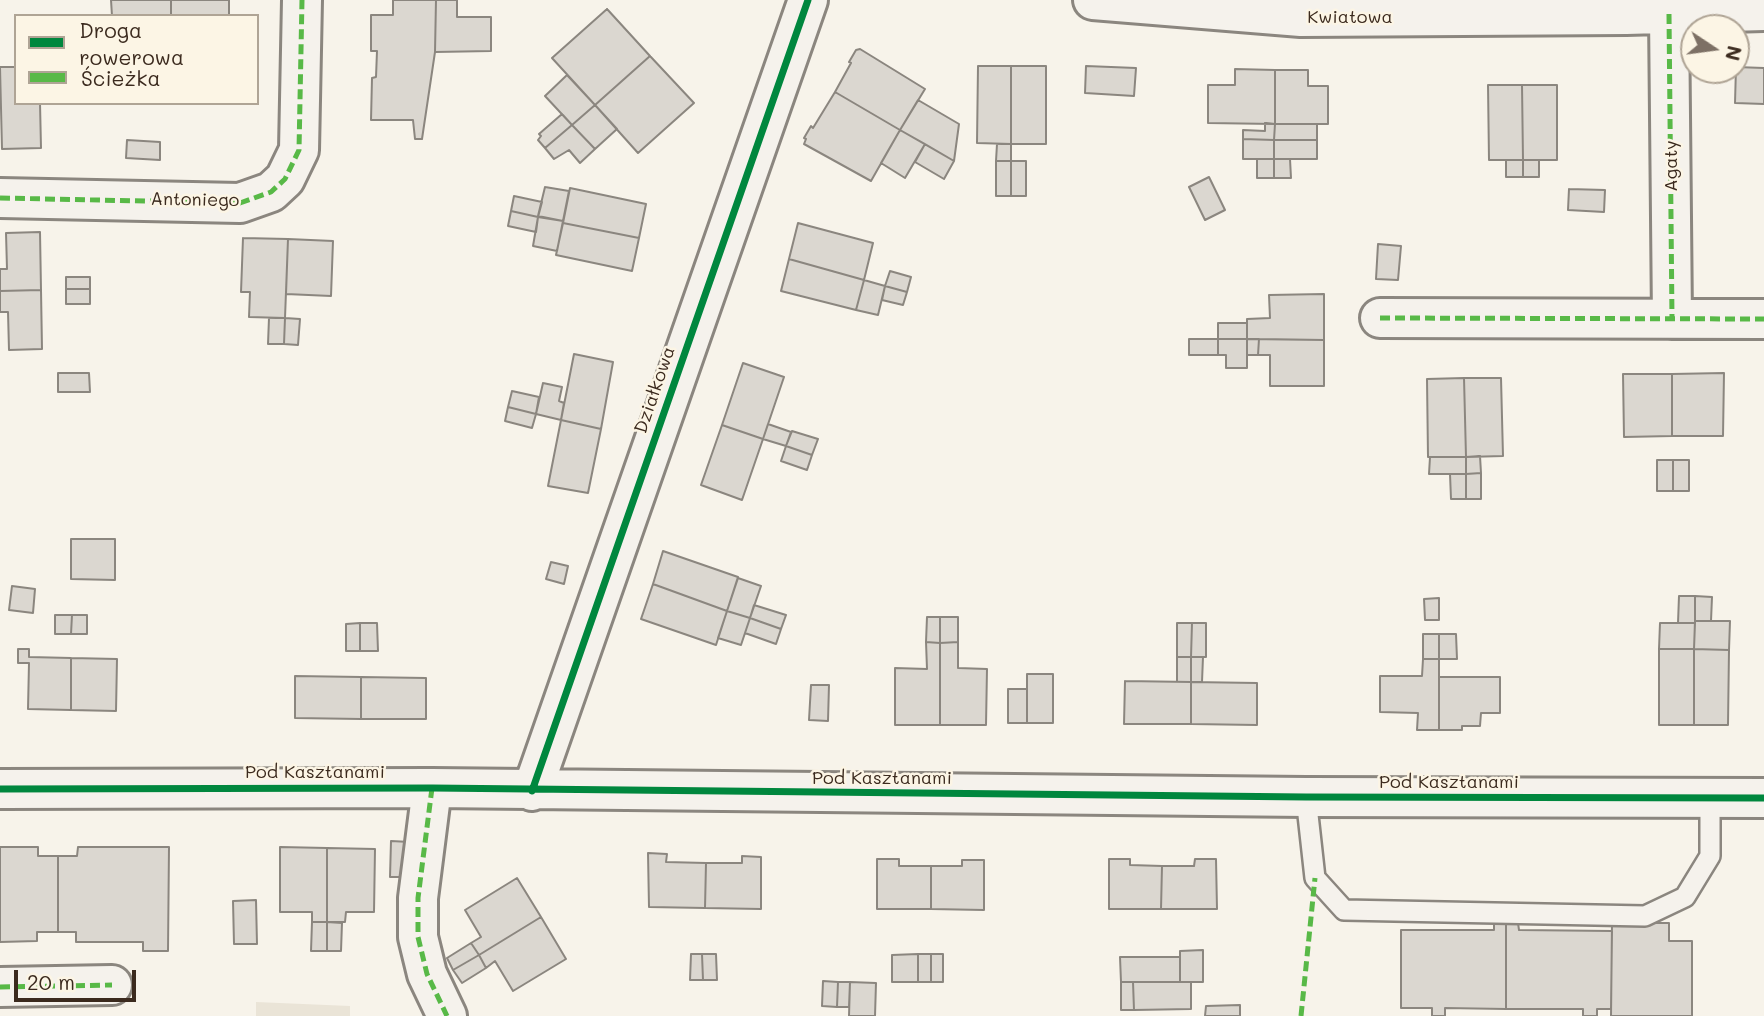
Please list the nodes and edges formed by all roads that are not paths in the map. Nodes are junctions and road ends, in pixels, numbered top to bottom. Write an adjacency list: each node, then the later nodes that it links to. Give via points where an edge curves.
1 (302, 0): 7 (street, Antoniego, via 299,150 285,179 271,192 240,203)
2 (808, 0): 13 (street, Działkowa)
3 (1093, 0): 4 (street, Kwiatowa)
4 (1146, 2): 6 (street, Kwiatowa, via 1301,17)
5 (1764, 11): 6 (street, Kwiatowa)
6 (1670, 14): 9 (street, Agaty)
7 (0, 198)
8 (1380, 318): 9 (street)
9 (1672, 318): 10 (street)
10 (1764, 319)
11 (432, 788): 12 (street, Pod Kasztanami); 13 (street, Pod Kasztanami); 19 (street, via 418,898 418,937 427,974)
12 (0, 789)
13 (532, 790): 14 (street, Pod Kasztanami)
14 (1306, 797): 15 (street, Pod Kasztanami); 15 (lane, via 1315,878 1344,910 1645,916 1685,897 1710,856)
15 (1710, 798): 16 (street, Pod Kasztanami)
16 (1764, 798)
17 (112, 985): 18 (street)
18 (0, 987)
19 (447, 1016)

